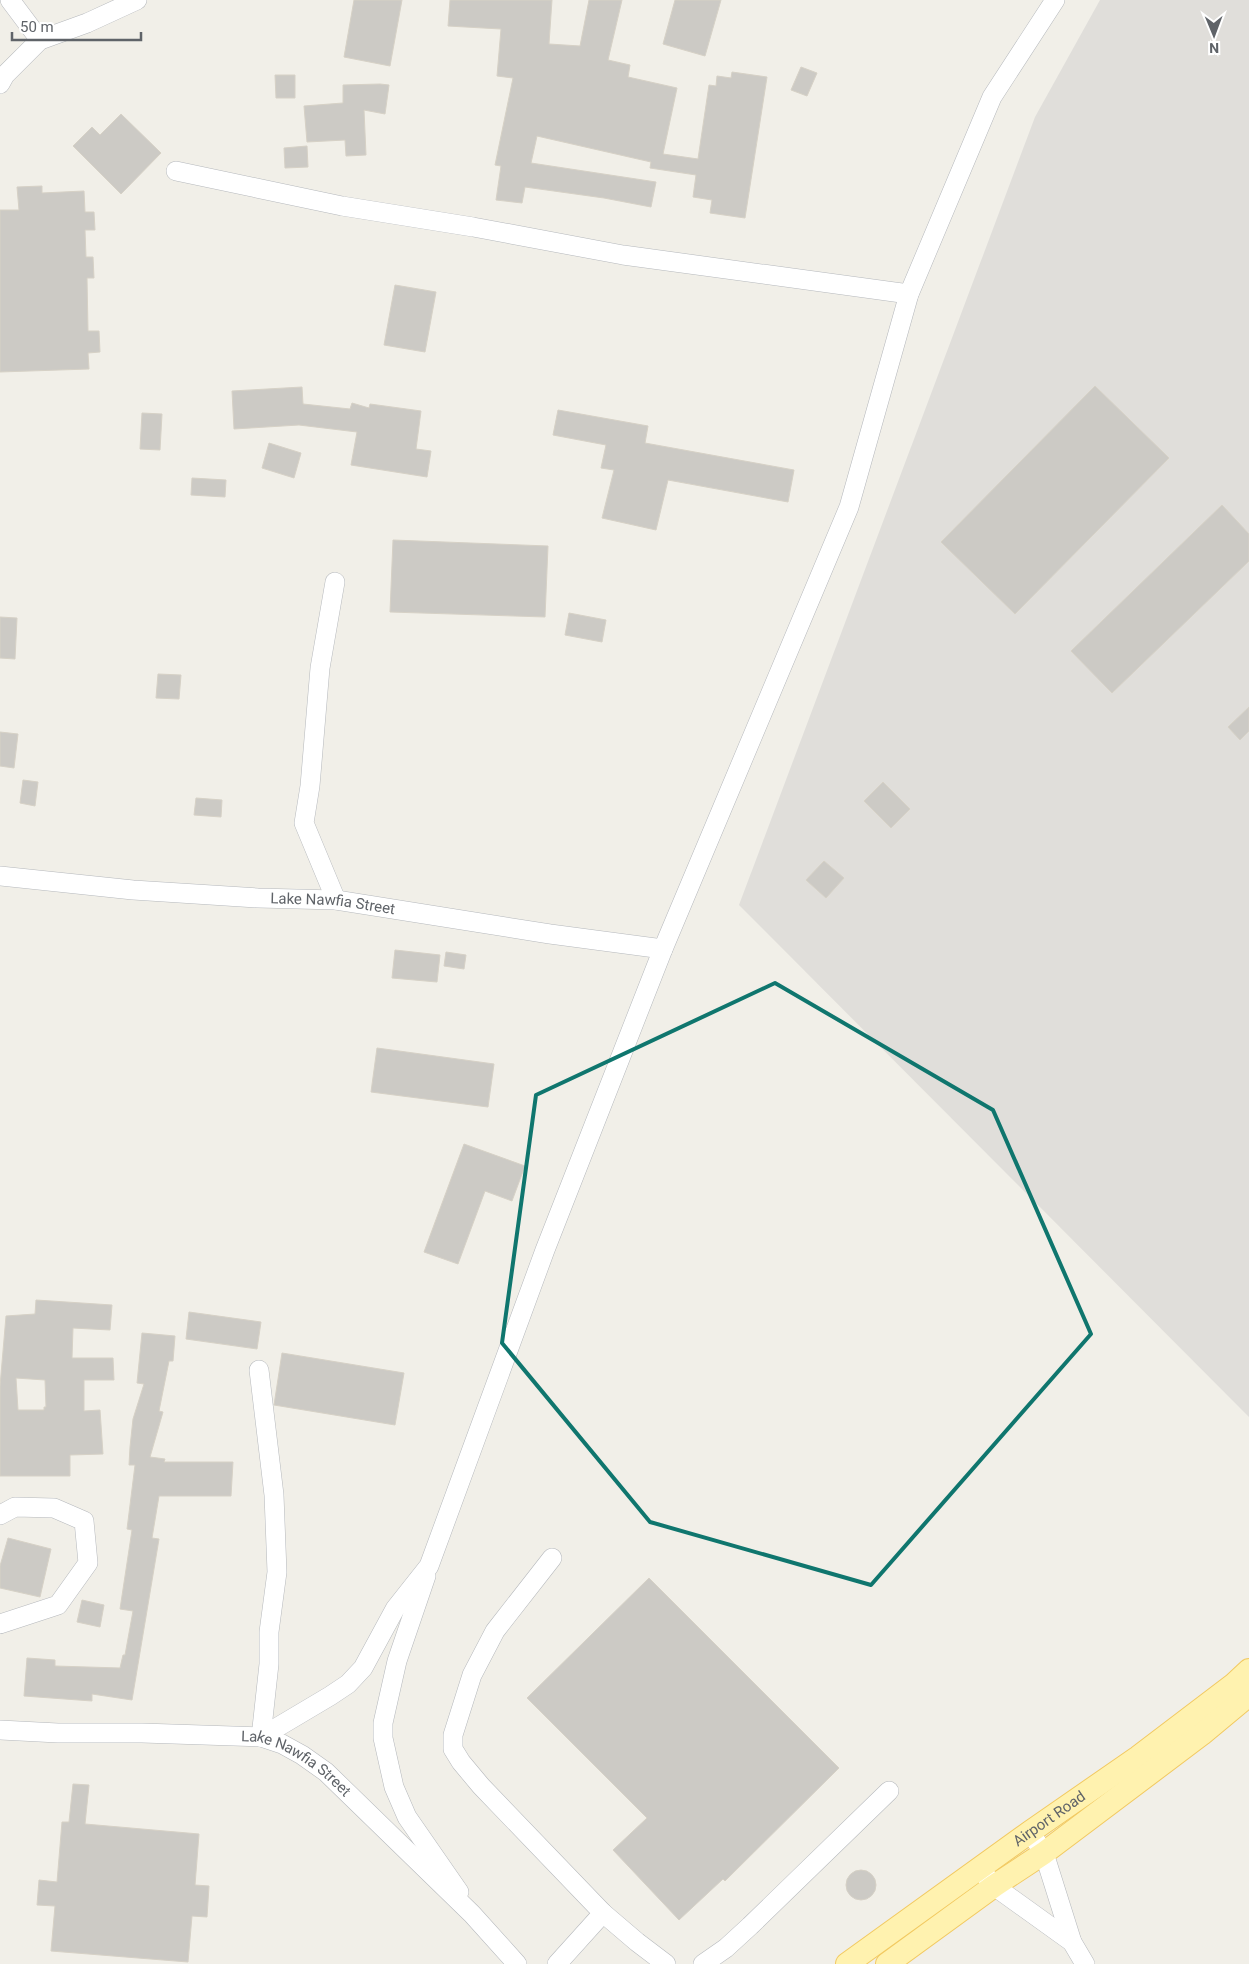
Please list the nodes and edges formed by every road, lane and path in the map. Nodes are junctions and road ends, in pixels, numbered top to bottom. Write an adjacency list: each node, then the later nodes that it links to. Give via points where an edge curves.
1 (10, 0): 4 (street)
2 (137, 0): 4 (street)
3 (1055, 0): 7 (street, via 992,97)
4 (40, 40): 5 (street)
5 (0, 84)
6 (176, 171): 7 (street, via 342,206 623,255)
7 (909, 294): 11 (street, via 849,507)
8 (335, 582): 10 (street, via 320,668 304,823)
9 (0, 876): 10 (street, Lake Nawfia Street, via 143,891)
10 (336, 900): 11 (street, Lake Nawfia Street)
11 (663, 949): 15 (street, via 545,1250)
12 (260, 1370): 20 (street, via 274,1495 277,1572)
13 (0, 1515): 16 (street, via 15,1507 54,1508 84,1521 88,1563 58,1605)
14 (552, 1558): 26 (street, via 495,1631 472,1675 453,1735 453,1749 481,1786)
15 (429, 1566): 20 (street, via 395,1609 363,1668 348,1684); 27 (street, via 393,1679 383,1723 383,1738 394,1787 407,1817)
16 (0, 1624)
17 (1249, 1670): 22 (main road, Airport Road, via 1138,1757)
18 (1249, 1695): 23 (main road, Airport Road)
19 (0, 1730): 20 (street, Lake Nawfia Street)
20 (261, 1736): 27 (street, Lake Nawfia Street, via 302,1755 326,1772)
21 (889, 1791): 32 (street, via 750,1926)
22 (1030, 1832): 23 (street); 24 (main road, Airport Road)
23 (1044, 1853): 25 (main road, Airport Road); 28 (street)
24 (980, 1868): 25 (street); 33 (main road, Airport Road)
25 (994, 1886): 28 (street); 34 (main road, Airport Road)
26 (603, 1913): 30 (street); 31 (street)
27 (472, 1914): 29 (street, Lake Nawfia Street)
28 (1072, 1942): 35 (street)
29 (517, 1964)
30 (557, 1964)
31 (666, 1964)
32 (703, 1964)
33 (847, 1964)
34 (886, 1964)
35 (1085, 1964)

